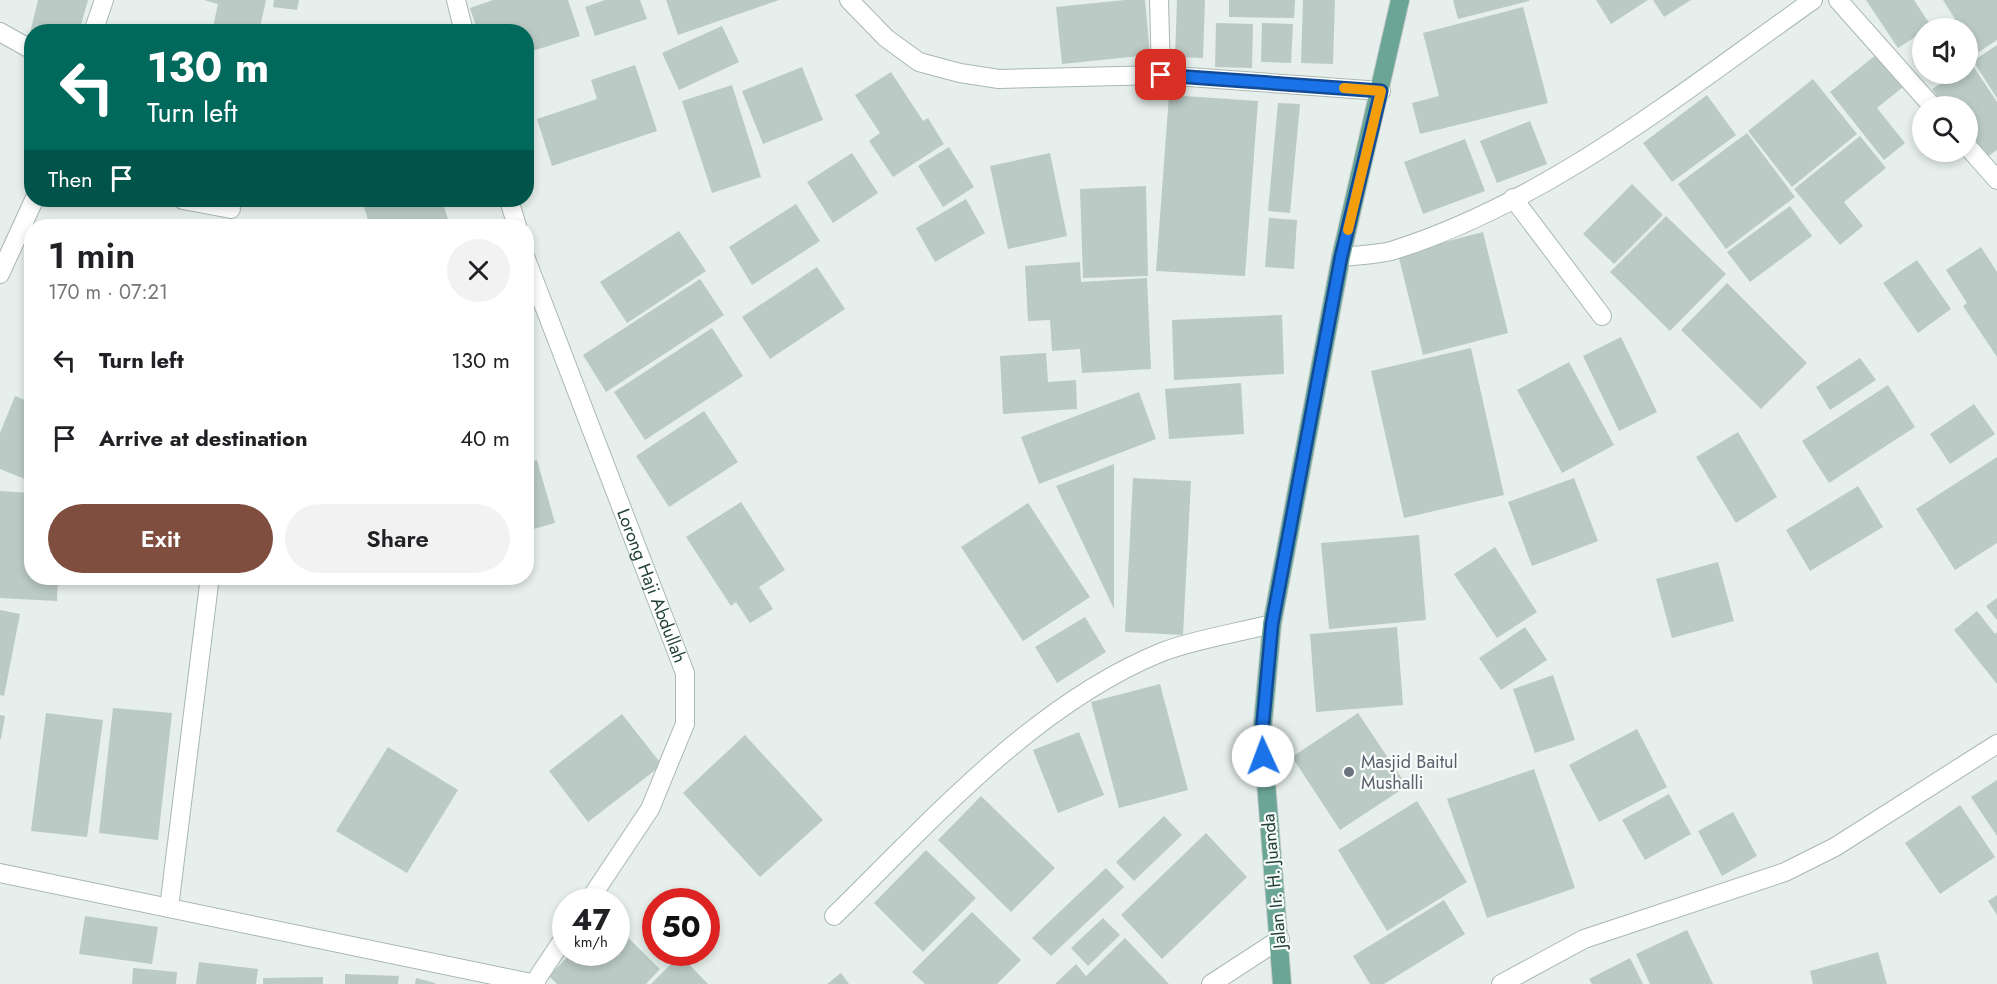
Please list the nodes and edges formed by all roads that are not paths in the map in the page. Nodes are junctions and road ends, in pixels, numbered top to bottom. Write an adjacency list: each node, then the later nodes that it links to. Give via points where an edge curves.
1 (104, 0): 8 (street)
2 (456, 0): 9 (street)
3 (849, 0): 12 (street, via 885,38 919,62 960,74 999,79)
4 (1159, 0): 12 (street)
5 (1400, 0): 13 (main road, Jalan Ir. H. Juanda)
6 (1813, 0): 17 (street, via 1606,145)
7 (1838, 0): 14 (street)
8 (96, 24)
9 (462, 24)
10 (0, 32): 11 (street)
11 (24, 46)
12 (1161, 75): 13 (street)
13 (1381, 91): 21 (main road, Jalan Ir. H. Juanda)
14 (1923, 96)
15 (1978, 158): 16 (street)
16 (1997, 180)
17 (1514, 198): 21 (street, via 1442,232 1388,251); 24 (street)
18 (220, 207): 19 (street)
19 (231, 209)
20 (24, 222): 22 (street)
21 (1341, 257): 26 (main road, Jalan Ir. H. Juanda)
22 (0, 274)
23 (534, 280): 29 (street, Lorong Haji Abdullah, via 685,673 685,724 650,809)
24 (1602, 316)
25 (209, 585): 30 (street)
26 (1272, 624): 31 (street, via 1163,652 1080,695 981,771); 32 (main road, Jalan Ir. H. Juanda, via 1262,732)
27 (1997, 744): 37 (street, via 1835,847 1785,872 1584,939)
28 (0, 873): 30 (street)
29 (597, 888)
30 (169, 908): 34 (street)
31 (834, 916)
32 (1280, 939): 35 (street); 36 (main road, Jalan Ir. H. Juanda)
33 (552, 957): 34 (street)
34 (535, 983)
35 (1211, 984)
36 (1282, 984)
37 (1501, 984)

